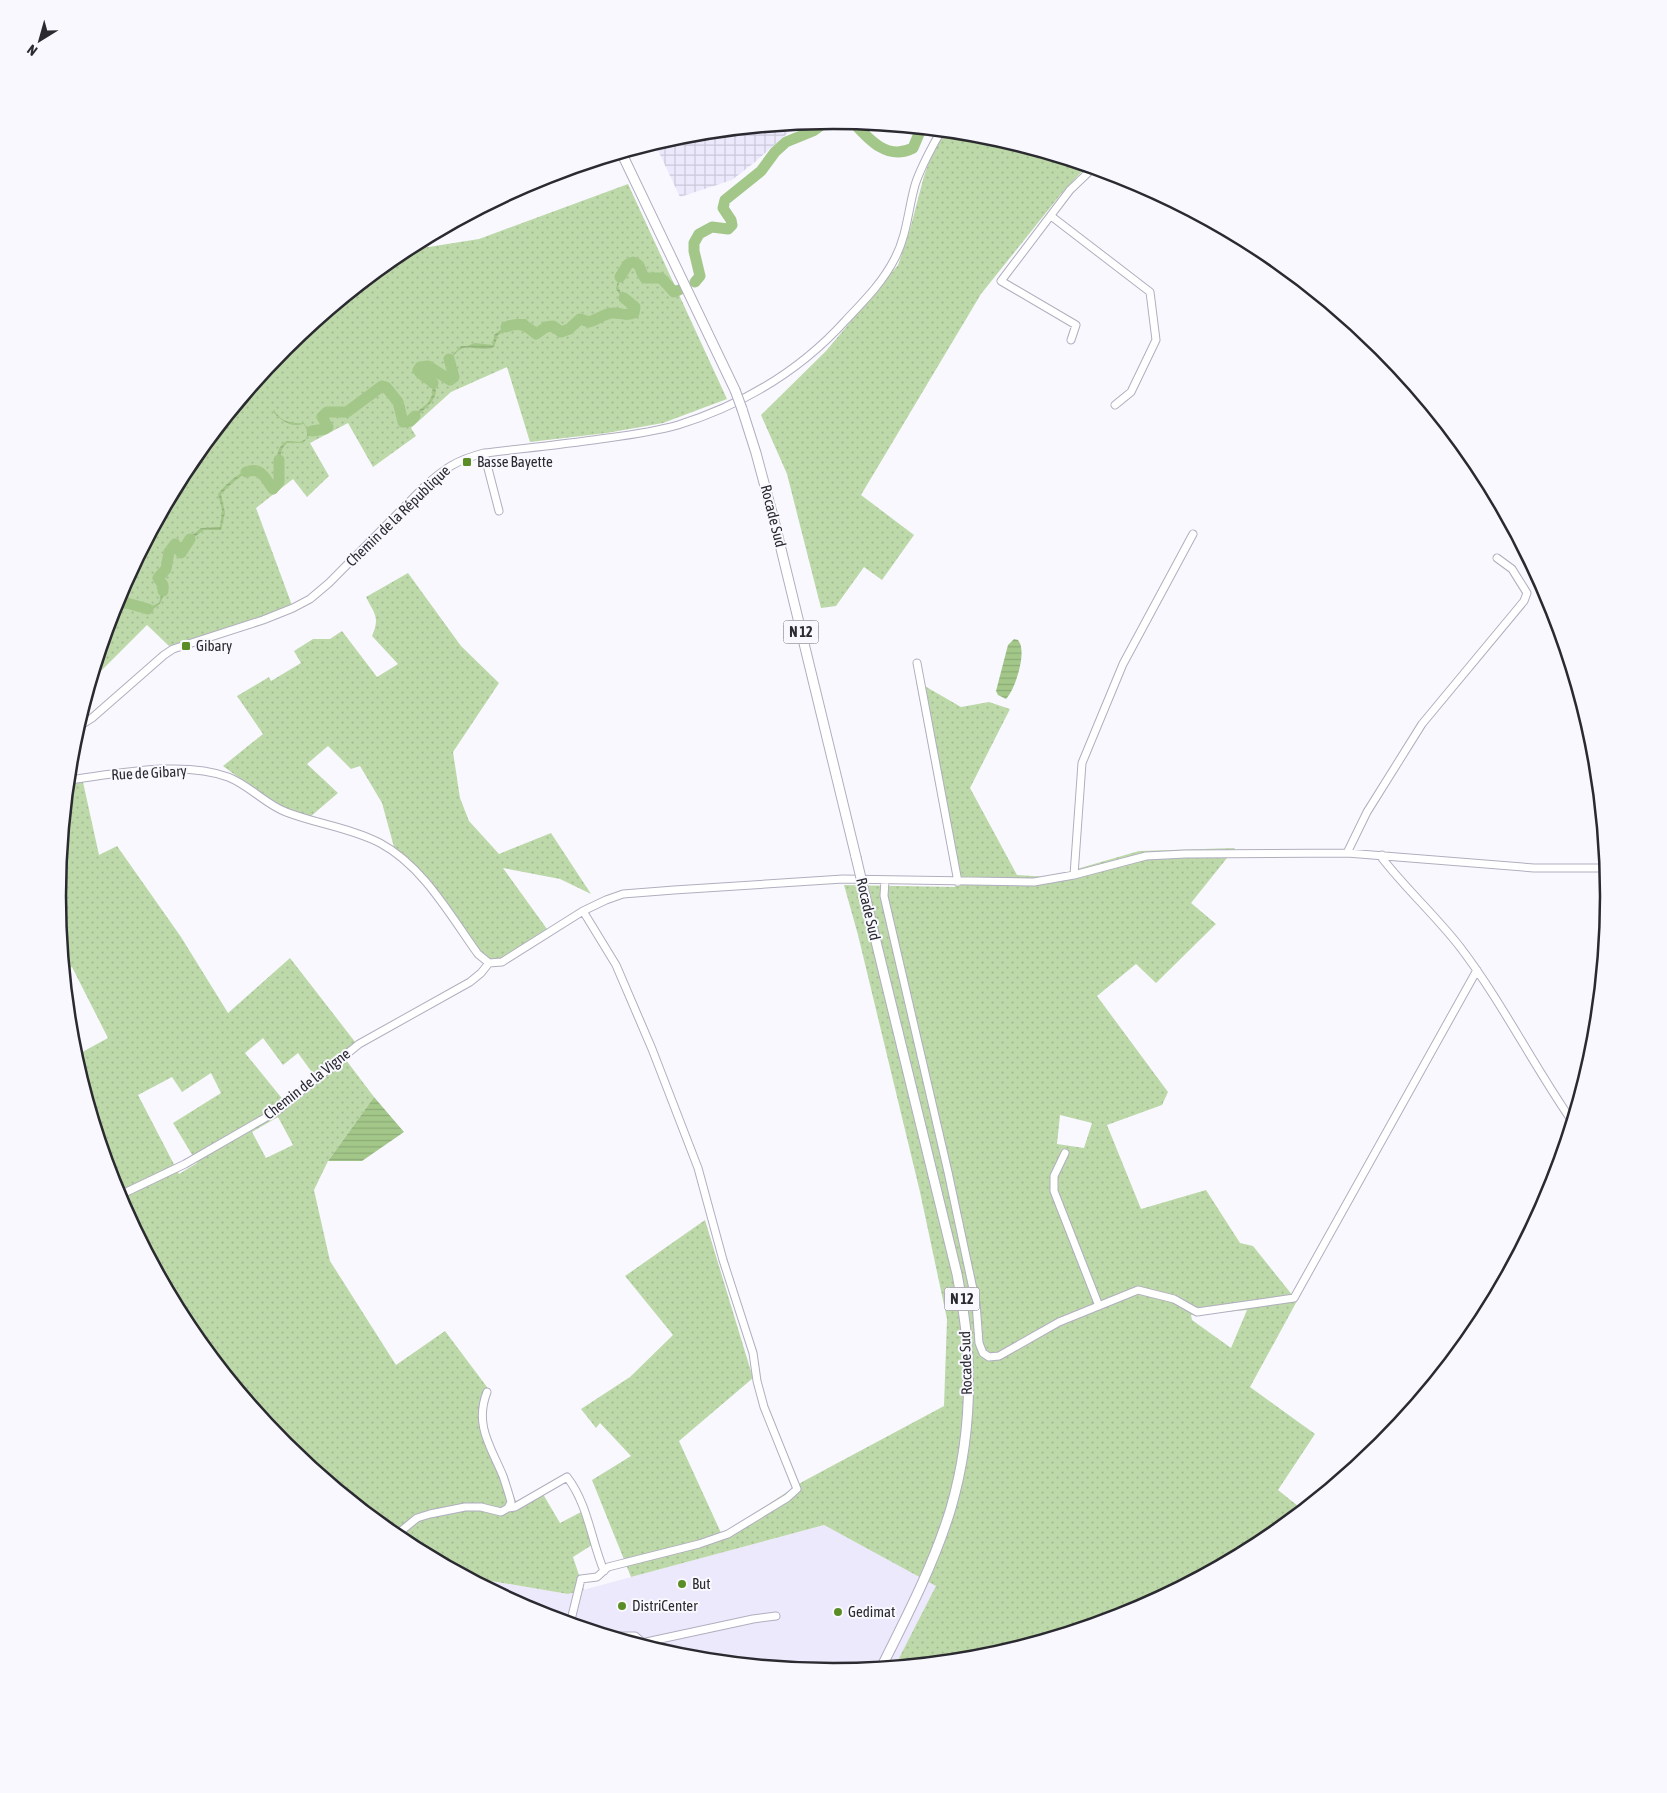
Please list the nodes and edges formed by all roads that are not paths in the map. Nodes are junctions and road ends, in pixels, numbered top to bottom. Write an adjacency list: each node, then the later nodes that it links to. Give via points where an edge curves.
1 (938, 137): 7 (street, Chemin de la République, via 921,167 895,259 876,287 834,333 781,377 730,405 673,426 640,434)
2 (625, 158): 34 (main road, Rocade Sud / N 12, bridge, via 736,390 756,453 957,1274 965,1323 969,1386 962,1453 951,1508 919,1590)
3 (1088, 173): 4 (street, via 1070,190)
4 (1052, 216): 5 (street, via 1001,281 1076,325); 6 (street, via 1150,292 1156,340 1132,392)
5 (1071, 340)
6 (1115, 405)
7 (484, 453): 8 (street); 12 (street, Chemin de la République, via 452,464 440,472 310,599 263,620 173,649)
8 (499, 511)
9 (1193, 534): 17 (street, via 1123,664 1082,763)
10 (1497, 558): 14 (street, via 1512,569 1527,592 1524,601 1422,724 1367,812)
11 (917, 663): 19 (street)
12 (87, 721)
13 (76, 779): 21 (street, Rue de Gibary, via 142,771 207,771 229,777 270,805 380,843 414,869 478,954)
14 (1347, 853): 15 (street); 17 (street, via 1146,856)
15 (1382, 855): 16 (street, via 1534,868); 22 (street)
16 (1600, 868)
17 (1074, 875): 19 (street, via 1034,882)
18 (885, 880): 19 (street); 20 (street, via 799,881 623,894); 26 (street, via 884,896 948,1172 976,1303 979,1343 984,1353 989,1357 999,1356 1059,1322)
19 (958, 882)
20 (583, 911): 21 (street, via 502,962); 30 (street, via 616,965 698,1168 753,1353 764,1407 797,1489 728,1534 608,1567)
21 (489, 963): 25 (street, Chemin de la Vigne, via 470,982 359,1044 277,1111 184,1164)
22 (1477, 970): 23 (street); 26 (street, via 1294,1298 1197,1312 1174,1299 1138,1290)
23 (1568, 1116)
24 (1065, 1152): 26 (street, via 1054,1176 1054,1190)
25 (126, 1192)
26 (1099, 1306)
27 (487, 1392): 28 (street, via 482,1410 484,1432 508,1491 511,1502)
28 (508, 1508): 29 (street, via 501,1512 465,1507 430,1514 417,1518); 30 (street, via 567,1477 588,1518 595,1550)
29 (402, 1530)
30 (604, 1571): 32 (street, via 596,1577 581,1579)
31 (776, 1616): 33 (street)
32 (572, 1617)
33 (648, 1641)
34 (884, 1662)

